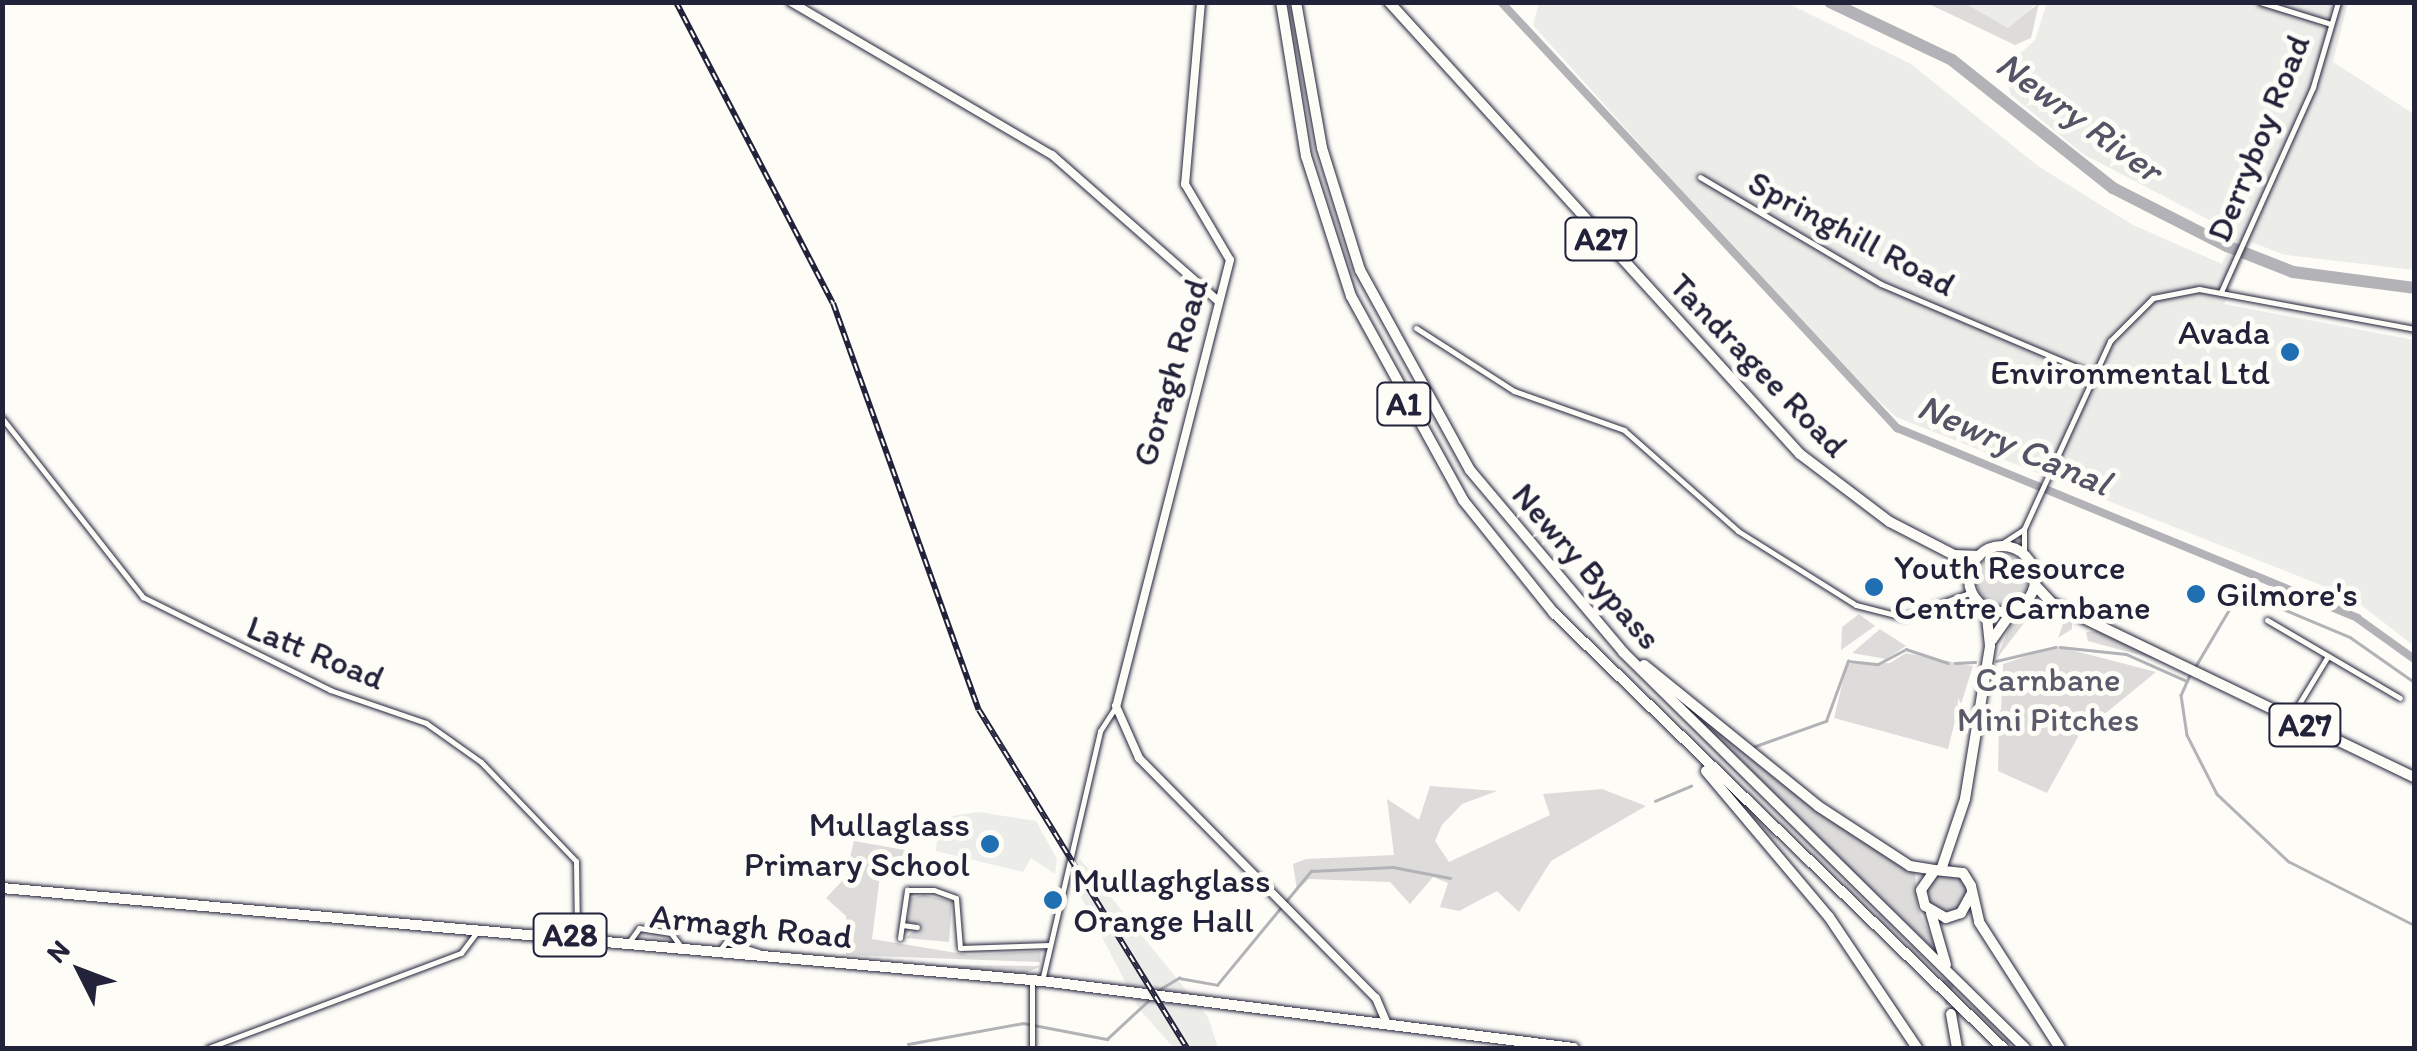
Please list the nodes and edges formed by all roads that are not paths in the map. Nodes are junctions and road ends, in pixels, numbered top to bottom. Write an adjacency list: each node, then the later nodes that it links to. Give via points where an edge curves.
1 (791, 2): 11 (street, via 1052,155)
2 (1201, 2): 11 (street, Goragh Road, via 1183,152 1189,196 1230,249)
3 (1281, 2): 36 (highway, Newry Bypass / A1, via 1322,212 1398,393 1521,575)
4 (1296, 2): 30 (highway, Newry Bypass / A1, via 1334,197 1388,334 1470,470)
5 (1389, 2): 21 (highway, Tandragee Road / A27, via 1800,454 1871,511)
6 (2260, 2): 8 (street)
7 (2338, 2): 8 (street, Derryboy Road)
8 (2331, 24): 10 (street, Derryboy Road)
9 (1700, 178): 16 (street, Springhill Road, via 1842,264)
10 (2222, 292): 13 (street); 16 (street, via 2167,292 2139,306)
11 (1218, 302): 34 (street, Goragh Road)
12 (1416, 328): 14 (street)
13 (2414, 328)
14 (1424, 335): 15 (street); 24 (street, via 1514,391 1624,430 1738,531 1868,611 1920,614)
15 (1418, 343)
16 (2095, 376): 18 (street)
17 (2, 418): 48 (street, Latt Road, via 143,597 330,690 426,723 481,762 576,861)
18 (2024, 529): 19 (street); 20 (street)
19 (1998, 546): 20 (highway); 22 (highway)
20 (2024, 554): 23 (highway, A27)
21 (1954, 555): 22 (highway, Tandragee Road / A27); 24 (highway)
22 (1979, 556): 24 (highway)
23 (2035, 585): 25 (highway); 26 (highway, A27)
24 (1971, 587): 27 (highway)
25 (2028, 600): 26 (highway, A27); 28 (highway)
26 (2052, 604): 35 (highway, A27)
27 (1986, 608): 28 (highway); 31 (highway)
28 (2013, 610): 31 (highway)
29 (2267, 620): 32 (street)
30 (1595, 621): 39 (highway, via 1818,806 1910,866); 62 (highway, Newry Bypass / A1)
31 (1990, 646): 38 (highway)
32 (2328, 656): 33 (street); 35 (street)
33 (2400, 698)
34 (1116, 706): 51 (street, Goragh Road, via 1100,732); 55 (street, via 1140,758 1376,998)
35 (2290, 717): 37 (highway, A27)
36 (1670, 729): 59 (highway, via 1829,916); 61 (highway, Newry Bypass / A1)
37 (2414, 777)
38 (1955, 848): 39 (highway); 40 (highway)
39 (1938, 869): 40 (highway); 43 (highway, via 1921,890)
40 (1962, 873): 42 (highway)
41 (2, 888): 46 (highway, Armagh Road / A28)
42 (1972, 893): 44 (highway); 63 (highway, via 1979,922)
43 (1930, 912): 44 (highway); 49 (highway)
44 (1961, 913): 49 (highway)
45 (902, 926): 47 (street); 50 (street); 51 (street, via 907,890 948,892 960,948)
46 (480, 927): 48 (highway, Armagh Road / A28); 56 (street, via 461,953)
47 (917, 927)
48 (577, 936): 53 (highway, Armagh Road / A28)
49 (1944, 937): 52 (highway)
50 (900, 938)
51 (1049, 946): 53 (street, Goragh Road)
52 (1946, 964)
53 (1037, 981): 55 (highway, Armagh Road / A28); 57 (street, Goragh Road)
54 (1952, 1014): 60 (highway)
55 (1386, 1021): 58 (highway, Armagh Road / A28)
56 (208, 1048)
57 (1032, 1048)
58 (1574, 1048)
59 (1917, 1048)
60 (1957, 1048)
61 (2003, 1048)
62 (2026, 1048)
63 (2060, 1048)

